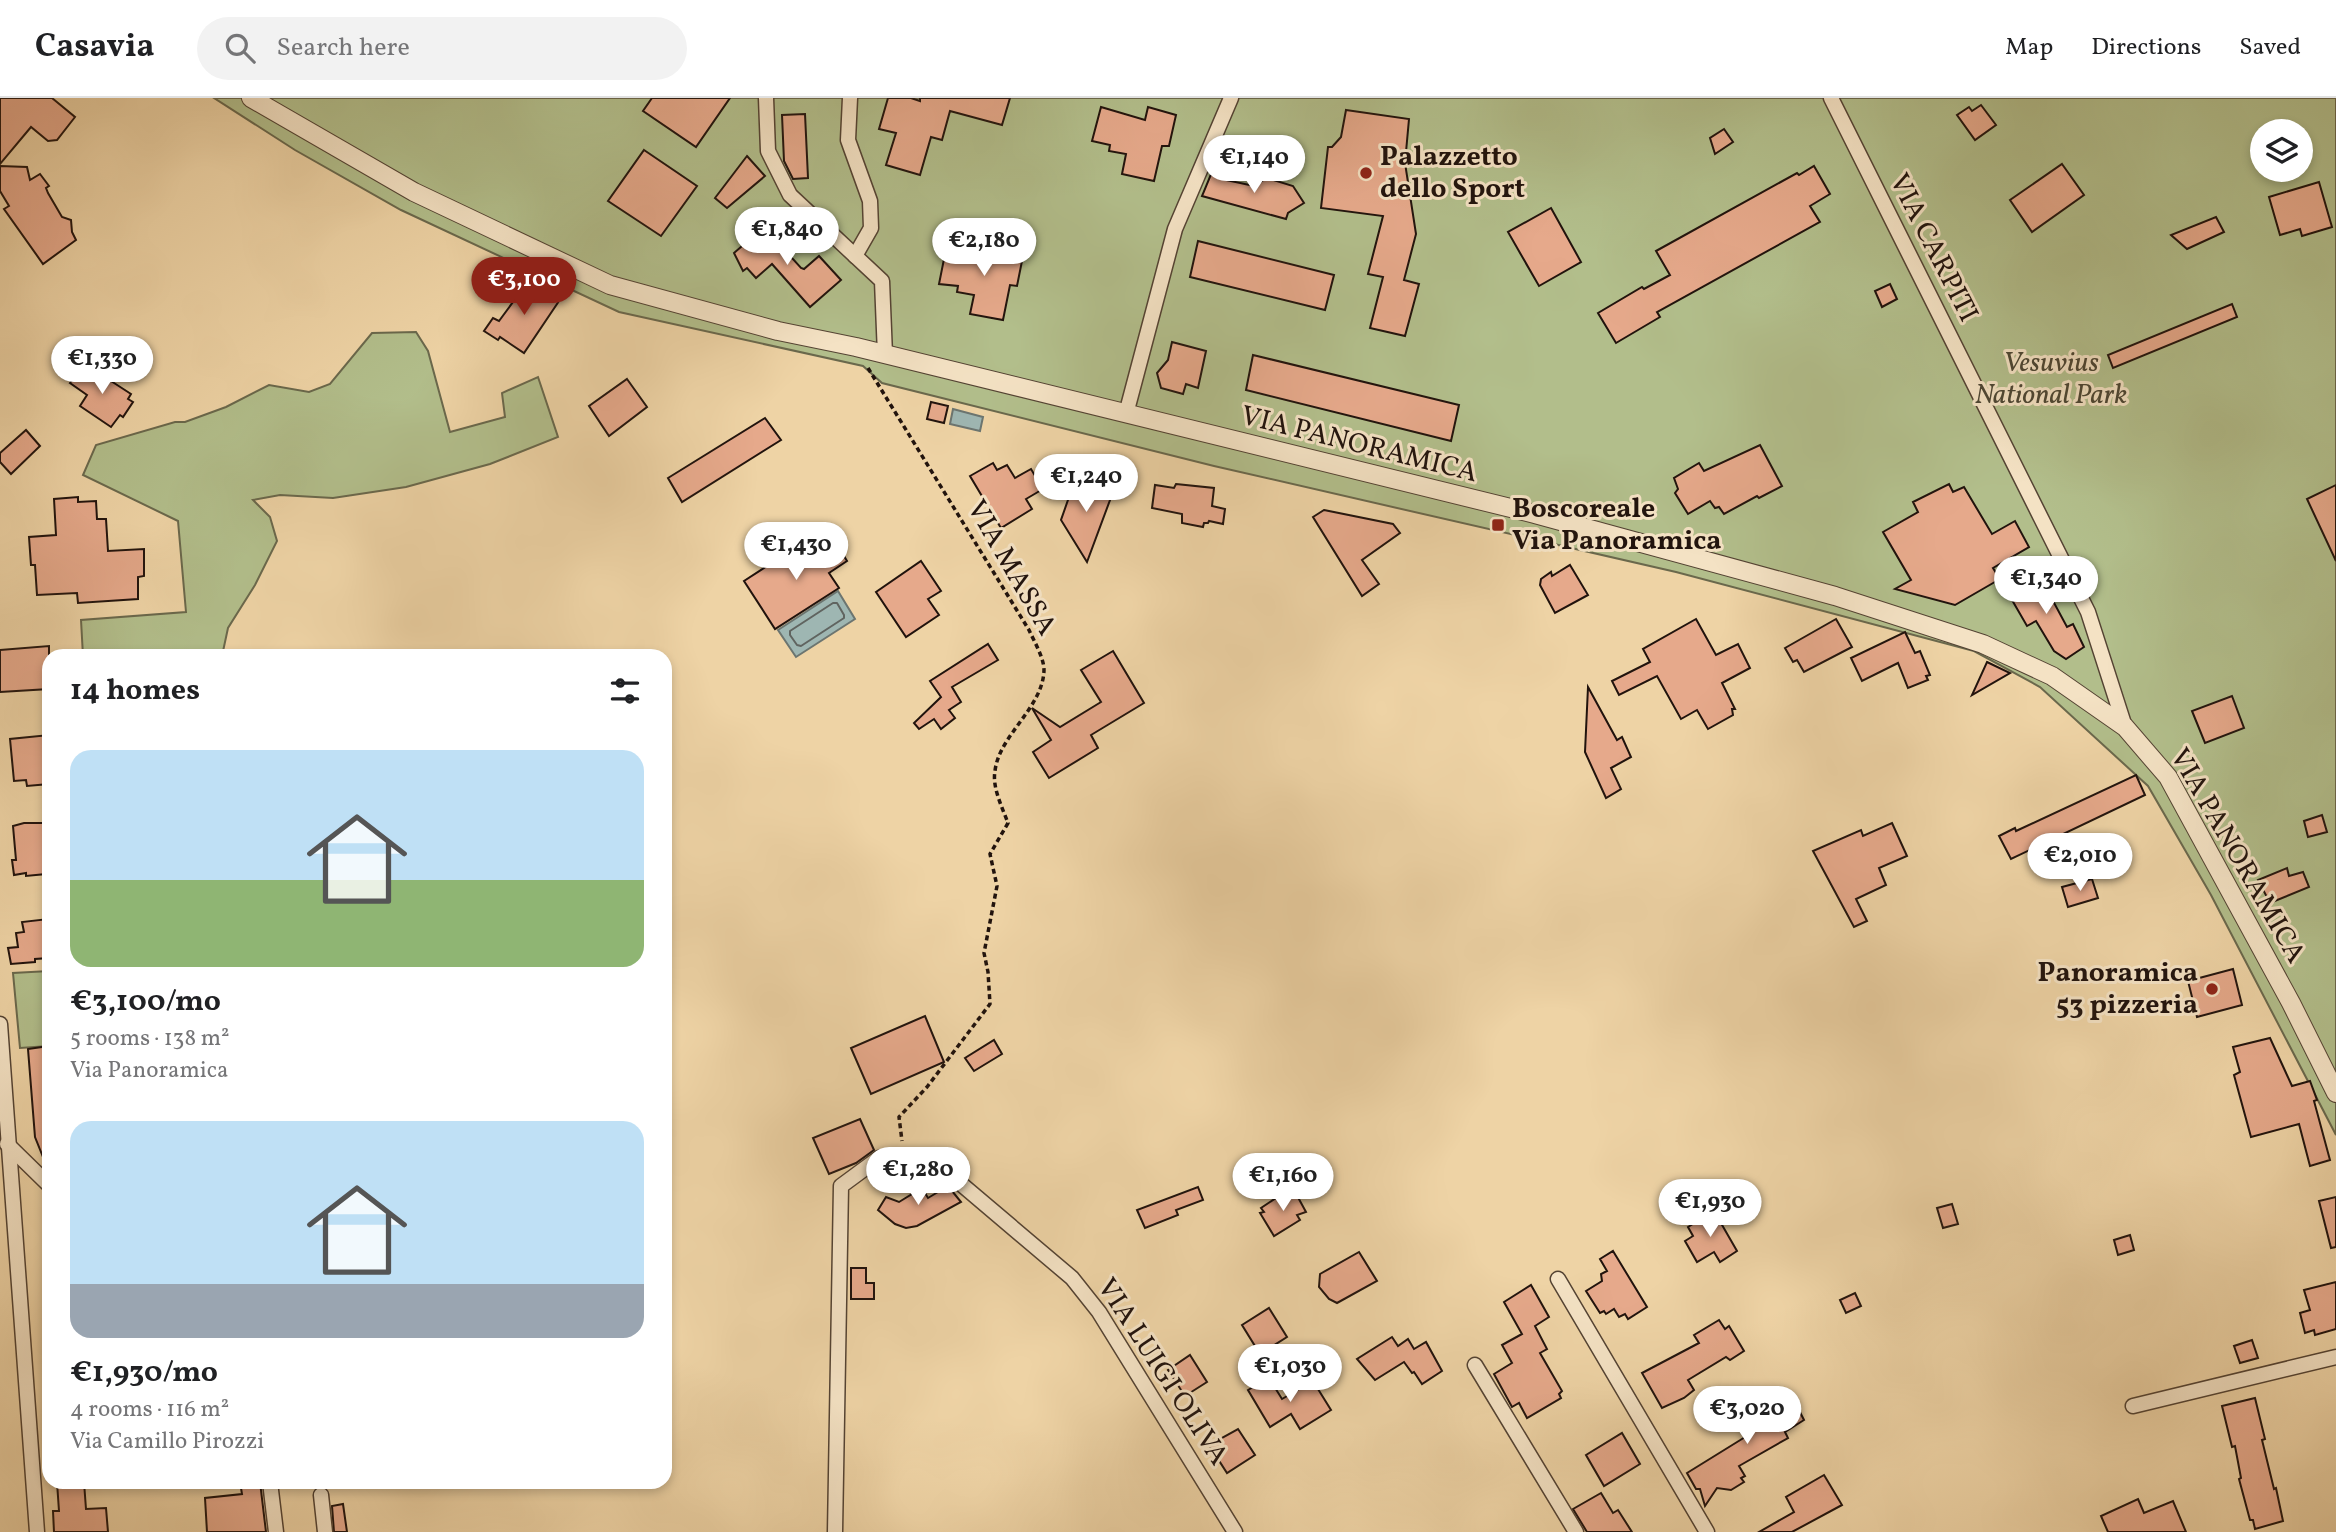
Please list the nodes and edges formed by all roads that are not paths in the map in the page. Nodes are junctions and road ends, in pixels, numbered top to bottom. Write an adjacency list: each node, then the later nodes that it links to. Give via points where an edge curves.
1 (251, 98): 7 (street, VIA PANORAMICA, via 414,192 610,285)
2 (766, 98): 6 (street, via 768,152 790,195)
3 (850, 98): 6 (street, via 848,140 870,201 871,228)
4 (1231, 98): 8 (street, via 1175,229)
5 (1831, 98): 9 (street, VIA CARPITI, via 2088,612)
6 (855, 256): 7 (street, via 882,281)
7 (885, 355): 8 (street, VIA PANORAMICA)
8 (1126, 414): 9 (street, VIA PANORAMICA, via 1535,514 1835,596 1983,644 2052,676)
9 (2125, 727): 11 (street, VIA PANORAMICA, via 2168,777)
10 (0, 1024): 12 (street)
11 (2336, 1093)
12 (5, 1142): 13 (street); 14 (street)
13 (42, 1178)
14 (7, 1198): 21 (street)
15 (1558, 1279): 27 (street)
16 (2336, 1357): 18 (street)
17 (1475, 1365): 26 (street)
18 (2133, 1406)
19 (271, 1489): 22 (street)
20 (321, 1495): 23 (street)
21 (37, 1532)
22 (276, 1532)
23 (325, 1532)
24 (835, 1532): 25 (street, VIA LUIGI OLIVA, via 841,1186 879,1158 928,1156 1072,1278 1099,1312)
25 (1235, 1532)
26 (1576, 1532)
27 (1707, 1532)

